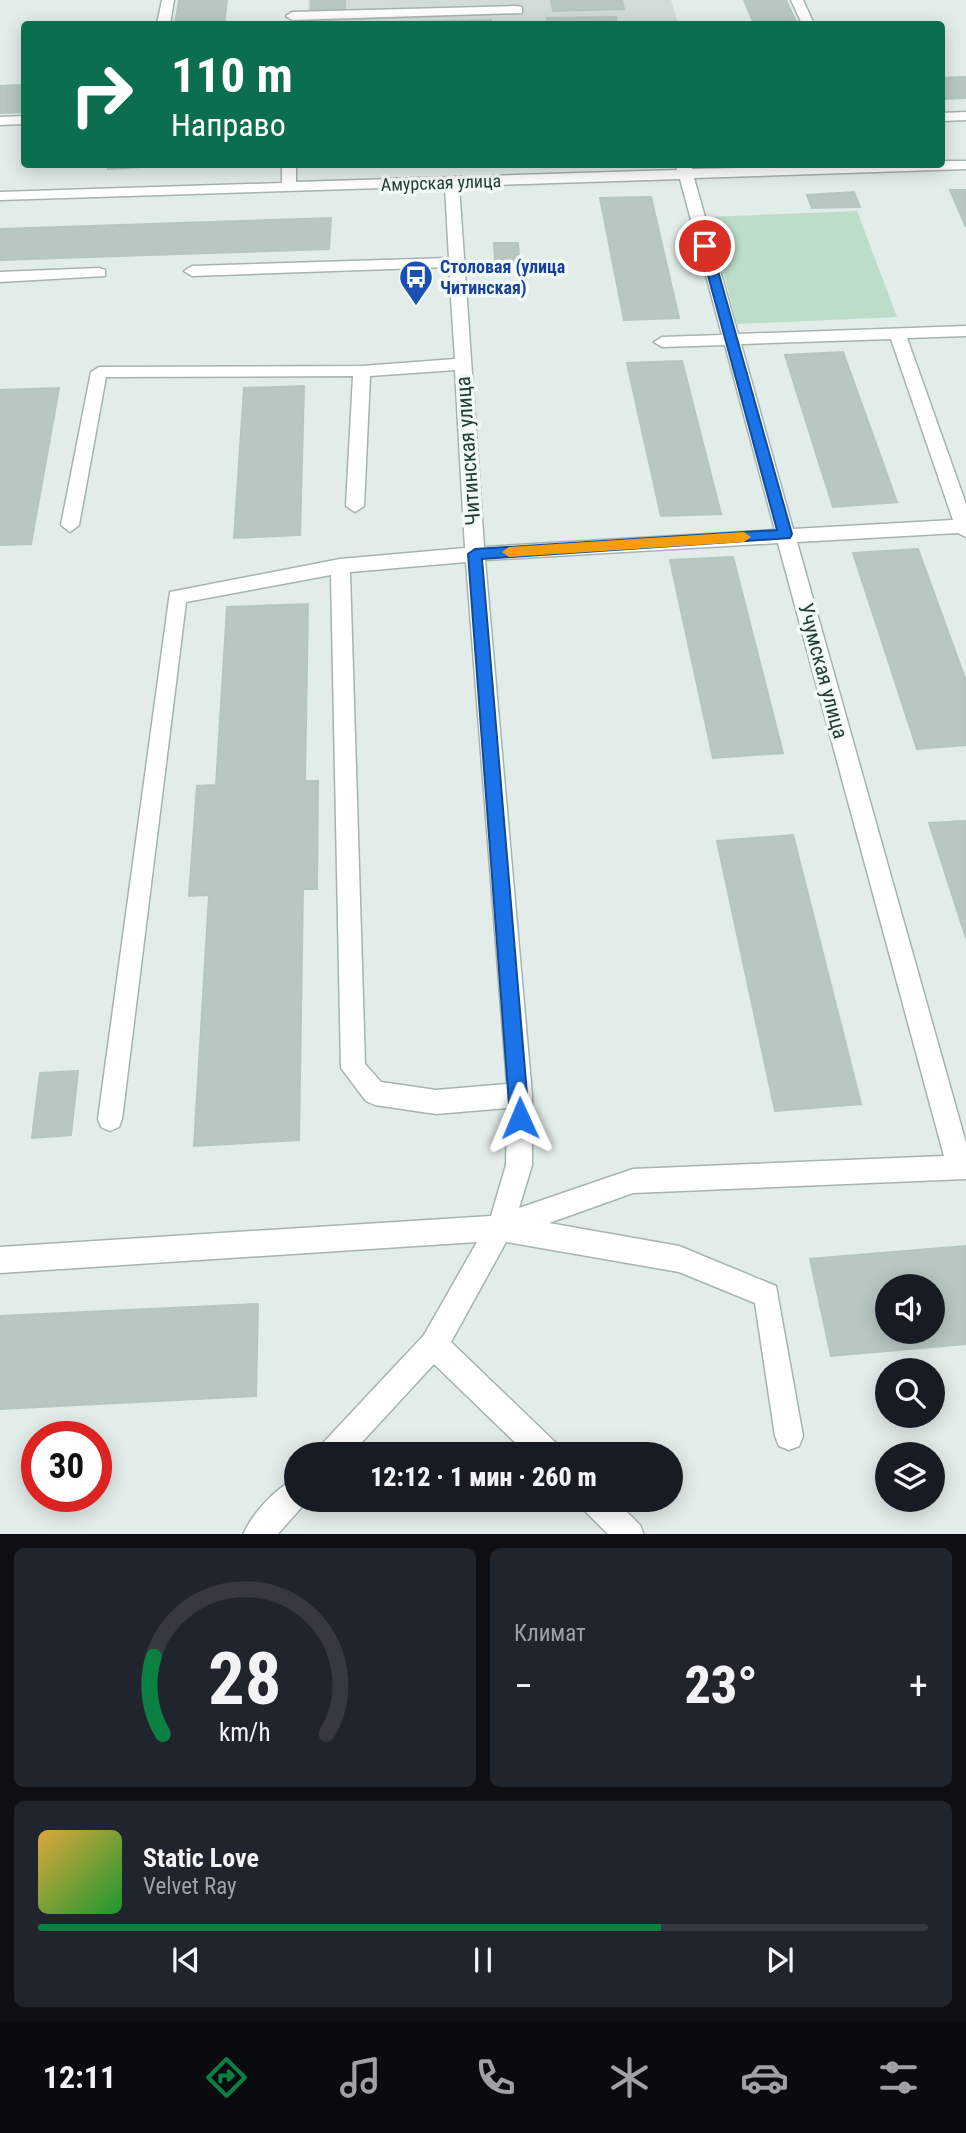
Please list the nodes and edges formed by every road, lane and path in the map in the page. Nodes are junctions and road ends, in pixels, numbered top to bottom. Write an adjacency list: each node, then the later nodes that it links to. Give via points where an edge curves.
1 (168, 0): 6 (street)
2 (282, 0): 5 (street)
3 (797, 0): 7 (street)
4 (517, 12): 5 (street)
5 (292, 20)
6 (164, 21)
7 (807, 21)
8 (966, 116): 9 (street)
9 (945, 117)
10 (21, 120): 11 (street)
11 (0, 121)
12 (945, 165): 13 (street, Амурская улица)
13 (966, 165)
14 (289, 168): 20 (street)
15 (528, 168): 18 (street)
16 (791, 168): 17 (street, Амурская улица)
17 (684, 170): 18 (street, Амурская улица); 28 (street, Учумская улица)
18 (529, 181): 19 (street, Амурская улица)
19 (452, 184): 20 (street, Амурская улица); 22 (street, Читинская улица)
20 (289, 187): 21 (street, Амурская улица)
21 (0, 196)
22 (455, 262): 23 (street); 30 (street, Читинская улица)
23 (192, 271)
24 (99, 273): 25 (street)
25 (0, 277)
26 (966, 331): 27 (street)
27 (897, 333): 28 (street); 34 (street)
28 (732, 340): 29 (street); 35 (street, Учумская улица)
29 (662, 342)
30 (462, 364): 31 (street); 36 (street, Читинская улица)
31 (362, 371): 32 (street); 33 (street, via 99,372)
32 (355, 506)
33 (70, 525)
34 (966, 528): 35 (street)
35 (785, 534): 36 (street); 40 (street, Учумская улица)
36 (475, 554): 37 (street); 38 (street, Читинская улица)
37 (340, 566): 38 (street, via 353,1068 375,1093 436,1101); 39 (street, via 177,597)
38 (520, 1095): 41 (street, Читинская улица, via 519,1165)
39 (110, 1119)
40 (963, 1167): 41 (street, via 633,1181)
41 (500, 1228): 42 (street); 43 (street, Читинская улица); 44 (street, via 679,1259 767,1296)
42 (0, 1260)
43 (434, 1345): 45 (street, Читинская улица); 46 (street)
44 (789, 1436)
45 (343, 1442)
46 (535, 1442)
47 (284, 1506): 49 (street)
48 (606, 1512): 50 (street)
49 (258, 1534)
50 (629, 1534)

